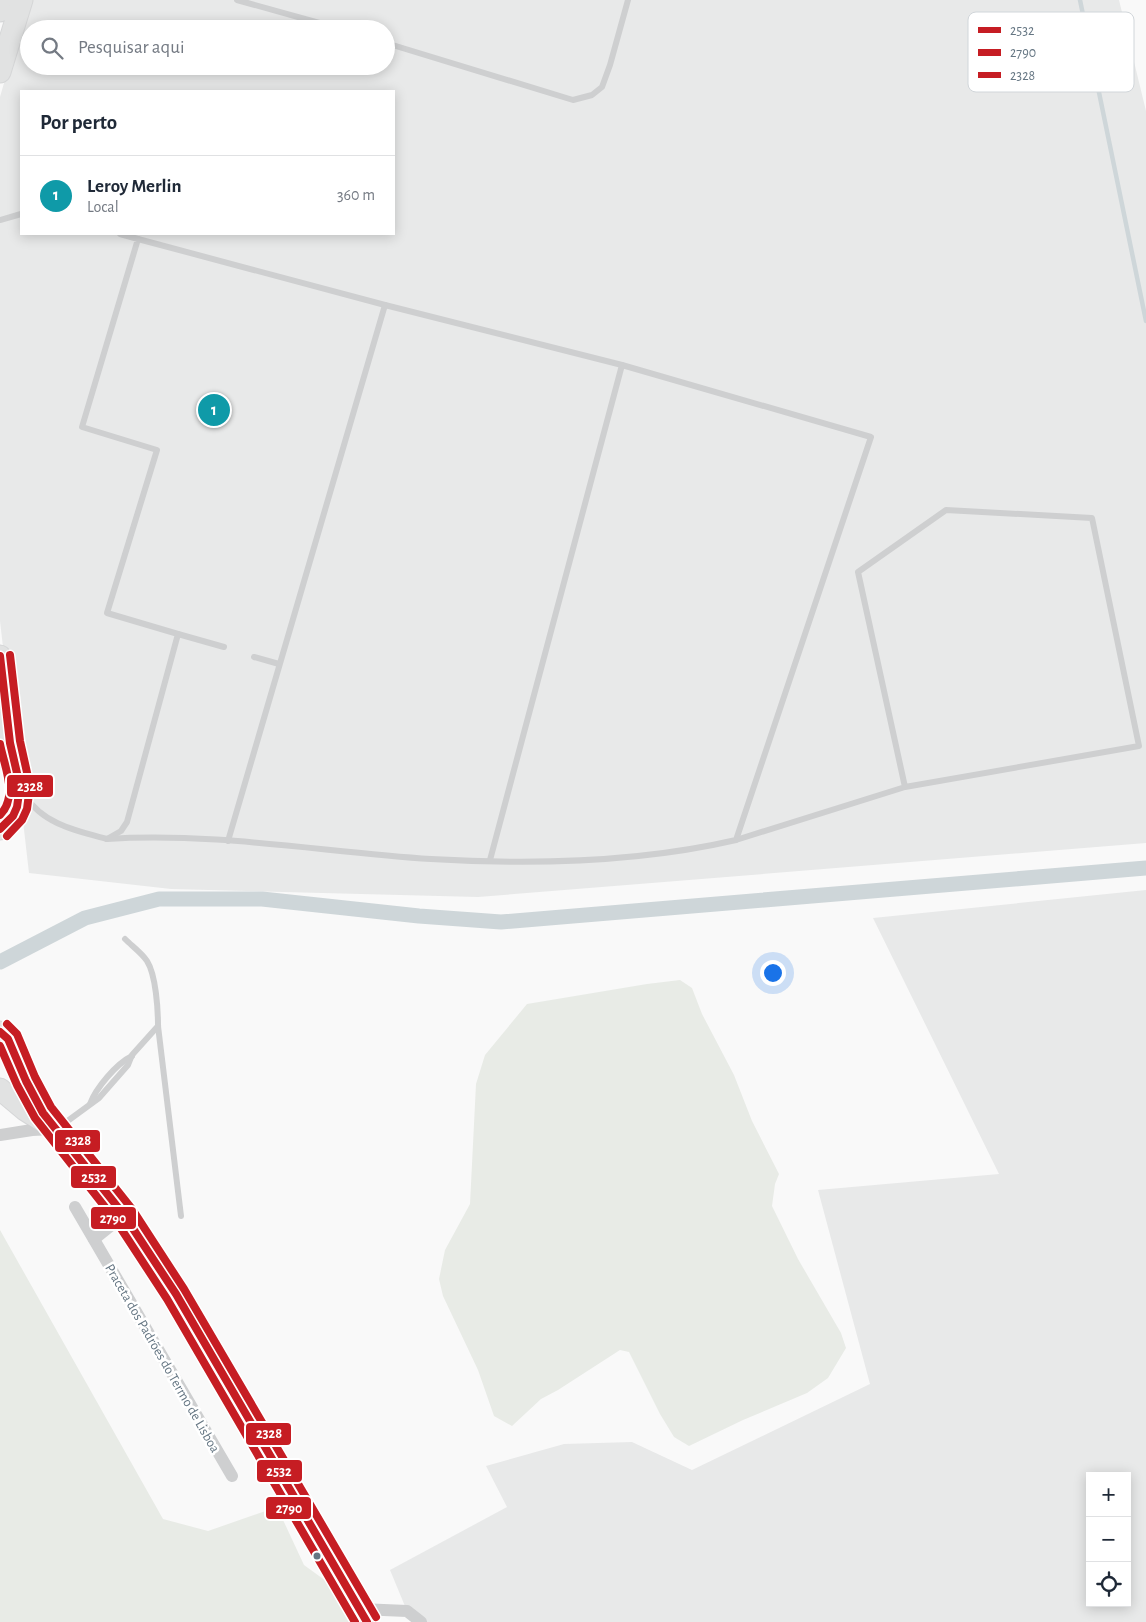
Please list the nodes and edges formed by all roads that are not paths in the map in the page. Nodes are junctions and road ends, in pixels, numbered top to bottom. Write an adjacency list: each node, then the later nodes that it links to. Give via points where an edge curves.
1 (3, 0): 5 (main road)
2 (22, 0): 8 (main road)
3 (237, 0): 6 (lane)
4 (628, 0): 7 (lane, via 602,87 584,98 573,100)
5 (0, 11)
6 (309, 20)
7 (395, 45)
8 (0, 72)
9 (20, 214): 10 (lane)
10 (0, 220)
11 (124, 235): 12 (lane)
12 (138, 239): 13 (lane); 15 (lane, via 82,427 157,450 107,612)
13 (385, 306): 14 (lane); 19 (lane)
14 (622, 365): 25 (lane, via 871,437); 27 (lane)
15 (178, 634): 16 (lane); 24 (lane, via 127,822 122,831)
16 (224, 648)
17 (0, 656): 21 (main road, via 10,743)
18 (254, 657): 19 (lane)
19 (279, 664): 26 (lane)
20 (0, 752): 21 (main road, via 14,766)
21 (19, 781): 23 (main road, via 17,807); 24 (lane, via 30,803 48,818 71,830)
22 (905, 787): 22 (lane, via 1139,746 1092,518 946,510 858,572); 25 (lane)
23 (0, 829)
24 (107, 839): 26 (lane, via 142,837)
25 (736, 840): 27 (lane, via 695,849 570,862)
26 (228, 842): 27 (lane, via 431,859)
27 (490, 860)
28 (125, 939): 29 (lane, via 144,956 151,969)
29 (158, 1026): 32 (lane, via 99,1098); 36 (lane)
30 (0, 1032): 32 (main road, via 8,1039 26,1081)
31 (0, 1089): 32 (main road, via 25,1110)
32 (56, 1129): 33 (street); 35 (main road)
33 (0, 1135)
34 (75, 1207): 37 (street, Praceta dos Padrões do Termo de Lisboa)
35 (124, 1215): 37 (street); 39 (main road, via 176,1294)
36 (181, 1216)
37 (94, 1239): 38 (street, Praceta dos Padrões do Termo de Lisboa)
38 (232, 1476)
39 (363, 1616): 40 (street, via 407,1611)
40 (421, 1622)

